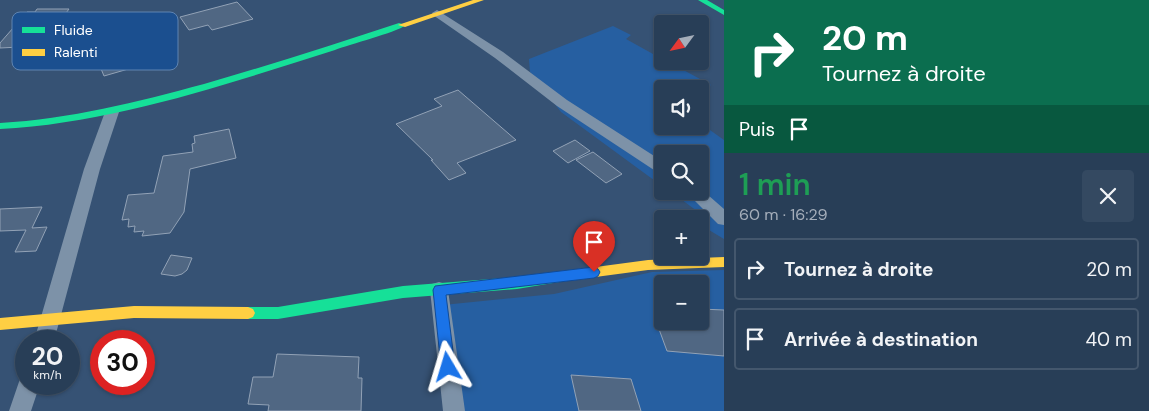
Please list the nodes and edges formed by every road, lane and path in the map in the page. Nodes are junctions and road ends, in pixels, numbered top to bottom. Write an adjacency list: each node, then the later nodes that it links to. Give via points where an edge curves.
1 (480, 0): 3 (street)
2 (702, 0): 4 (street)
3 (437, 13): 5 (street, via 283,64); 7 (street, via 562,103)
4 (724, 13)
5 (112, 112): 6 (street, via 29,125); 12 (street, via 92,169)
6 (0, 126)
7 (654, 163)
8 (703, 200): 9 (street)
9 (724, 219)
10 (724, 262): 11 (street, via 648,265)
11 (439, 290): 12 (street, via 404,292 278,312 134,312); 17 (street)
12 (51, 320): 13 (street); 14 (street)
13 (0, 324)
14 (48, 330)
15 (25, 395): 16 (street)
16 (20, 411)
17 (454, 411)

